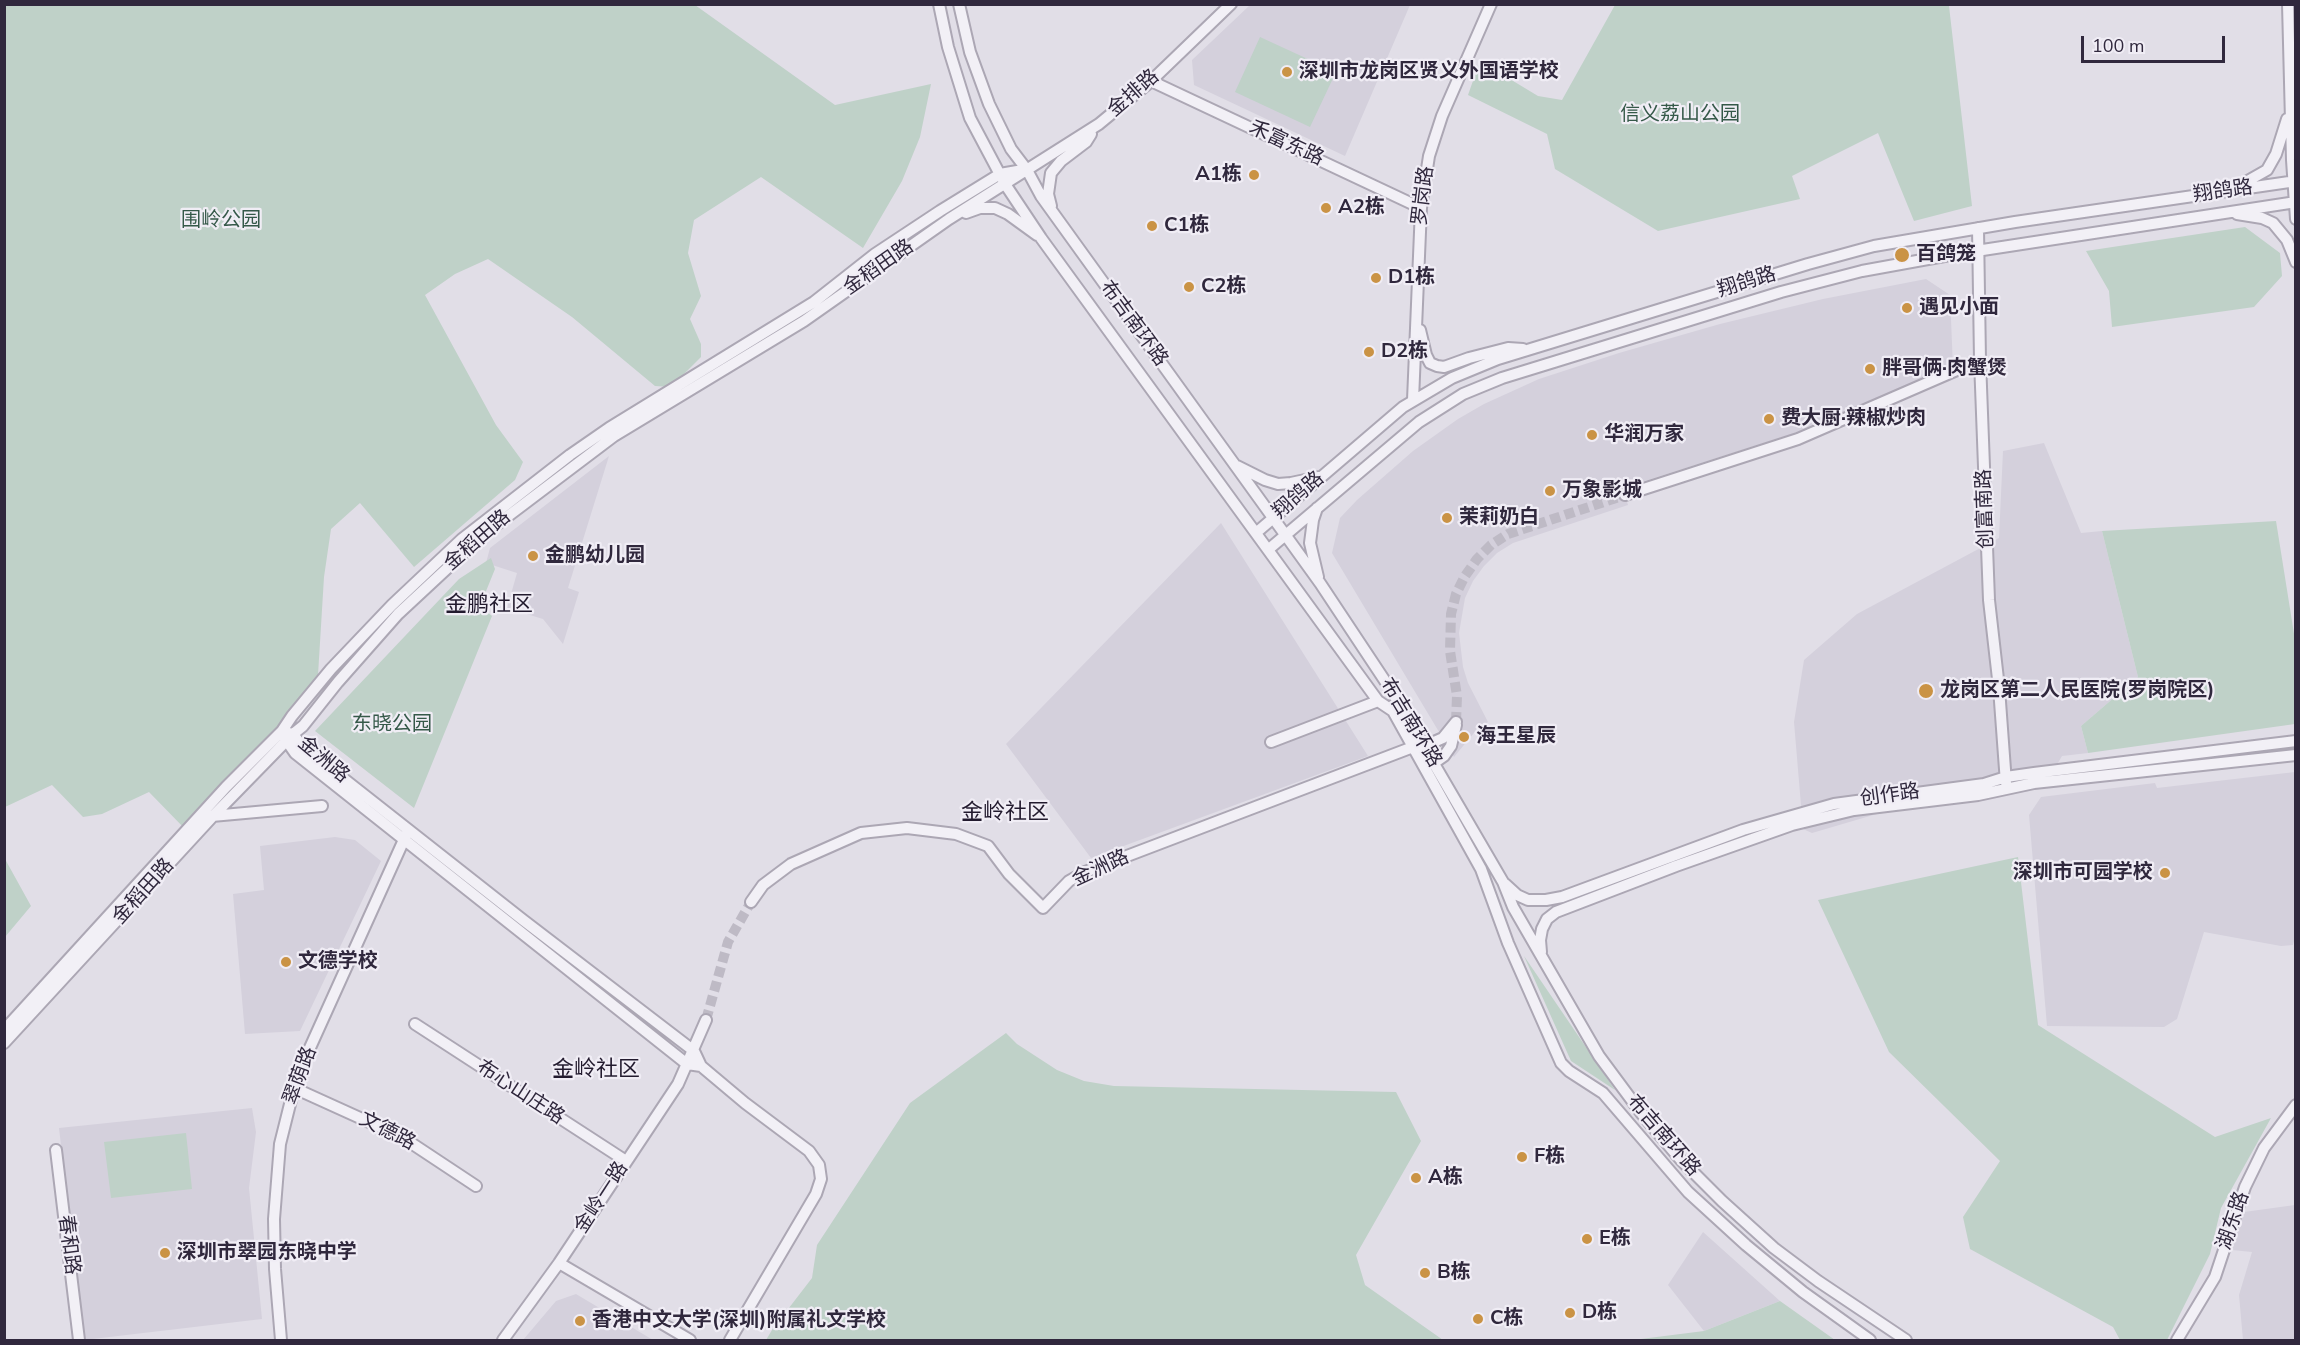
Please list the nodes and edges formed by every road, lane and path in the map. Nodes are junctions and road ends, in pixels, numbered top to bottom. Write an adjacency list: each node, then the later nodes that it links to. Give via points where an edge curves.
1 (939, 4): 10 (street, via 970,118)
2 (959, 4): 9 (street, 布吉南环路, via 970,52 1011,149)
3 (1231, 4): 6 (street, 金排路)
4 (1491, 4): 14 (street, 罗岗路, via 1442,116)
5 (2288, 4): 7 (street)
6 (1151, 81): 8 (street, 金排路); 14 (street, 禾富东路)
7 (2290, 104): 11 (street); 12 (street, via 2281,142 2267,170)
8 (1099, 124): 9 (street, 金排路); 16 (street, via 1086,142 1051,173 1048,194)
9 (1027, 170): 10 (street, 金稻田路); 16 (street, 布吉南环路)
10 (1003, 179): 17 (street, 金稻田路); 20 (street, 布吉南环路); 37 (street, 金稻田路, via 875,254 814,302 609,428 494,513 392,605 331,669 292,716)
11 (2294, 182): 12 (street, 翔鸽路); 13 (street)
12 (2222, 192): 19 (street, 翔鸽路)
13 (2295, 202): 15 (street, 翔鸽路); 18 (street)
14 (1421, 208): 23 (street, 罗岗路)
15 (2219, 213): 21 (street, 翔鸽路); 22 (street, via 2249,215 2273,224 2287,240)
16 (1055, 214): 27 (street, 布吉南环路)
17 (949, 219): 20 (street, via 980,208 995,208); 37 (street, 金稻田路, via 812,316 614,436 502,518 398,614 303,726)
18 (2295, 219)
19 (1978, 228): 21 (street, 创富南路); 24 (street, 翔鸽路, via 1838,255)
20 (1041, 238): 32 (street, 布吉南环路)
21 (1980, 250): 25 (street, 创富南路); 30 (street, 翔鸽路, via 1862,272 1725,309 1502,378 1463,394 1419,422)
22 (2295, 262)
23 (1417, 316): 24 (street, via 1426,355 1437,366 1508,348); 26 (street, 罗岗路)
24 (1532, 349): 26 (street, 翔鸽路, via 1475,368)
25 (1980, 360): 29 (street, via 1798,439); 43 (street, 创富南路, via 1989,600)
26 (1413, 400): 28 (street, 翔鸽路)
27 (1233, 464): 28 (street, via 1278,483); 31 (street, 布吉南环路)
28 (1322, 476): 31 (street, 翔鸽路)
29 (1625, 495)
30 (1317, 507): 33 (street, 翔鸽路); 35 (street, via 1310,543)
31 (1273, 518): 32 (street, 翔鸽路); 33 (street, 布吉南环路)
32 (1257, 532): 34 (street, 布吉南环路)
33 (1285, 535): 34 (street, 翔鸽路); 35 (street, 布吉南环路)
34 (1269, 549): 36 (street, 布吉南环路)
35 (1320, 582): 40 (street, 布吉南环路, via 1391,690)
36 (1378, 701): 39 (street); 40 (street, 布吉南环路, via 1393,711)
37 (287, 736): 46 (street, 金稻田路); 47 (street, 金稻田路); 48 (street, 金洲路, via 295,753)
38 (2295, 741): 43 (street, 创作路)
39 (1270, 742)
40 (1418, 746): 42 (street, 布吉南环路); 42 (street, via 1443,738 1456,722 1451,746); 51 (street, 金洲路, via 1085,872 1069,881 1043,908 988,846 956,834 907,828 861,833 791,864 763,885); 71 (street, 布吉南环路, via 1481,869 1508,943 1561,1063 1603,1093 1688,1192 1746,1245)
41 (2295, 755): 44 (street, 创作路)
42 (1434, 763): 50 (street, 布吉南环路)
43 (2006, 777): 44 (street, 创富南路); 49 (street, 创作路, via 1984,784 1834,804)
44 (2007, 789): 49 (street, 创作路, via 1854,810)
45 (322, 806): 46 (street)
46 (213, 816): 47 (street); 56 (street, 金稻田路)
47 (197, 819): 55 (street, 金稻田路)
48 (406, 834): 57 (street, 金洲路); 58 (street, 金洲路); 60 (street, 翠荫路)
49 (1745, 835): 50 (street, 创作路, via 1562,897 1528,900); 52 (street, 创作路, via 1556,912 1542,928)
50 (1503, 882): 52 (street, 布吉南环路)
51 (751, 902)
52 (1541, 957): 72 (street, 布吉南环路, via 1599,1056 1681,1160 1774,1248)
53 (706, 1020): 57 (street)
54 (415, 1024): 63 (street, 布心山庄路)
55 (4, 1030)
56 (4, 1043)
57 (694, 1051): 58 (street, 金岭一路); 59 (street)
58 (687, 1064): 59 (street); 63 (street, 金岭一路, via 678,1084)
59 (701, 1066): 70 (street, via 809,1151 819,1165 821,1179 806,1215)
60 (294, 1088): 64 (street, 文德路, via 402,1137); 67 (street, 翠荫路, via 275,1185 274,1269)
61 (2295, 1105): 73 (street, 湖东路, via 2250,1177 2215,1277)
62 (56, 1150): 66 (street, 春和路)
63 (626, 1161): 65 (street, 金岭一路)
64 (476, 1186)
65 (559, 1263): 68 (street, 金岭一路); 69 (street)
66 (79, 1341)
67 (281, 1341)
68 (503, 1341)
69 (690, 1341)
70 (729, 1341)
71 (1870, 1341)
72 (1906, 1341)
73 (2177, 1341)

